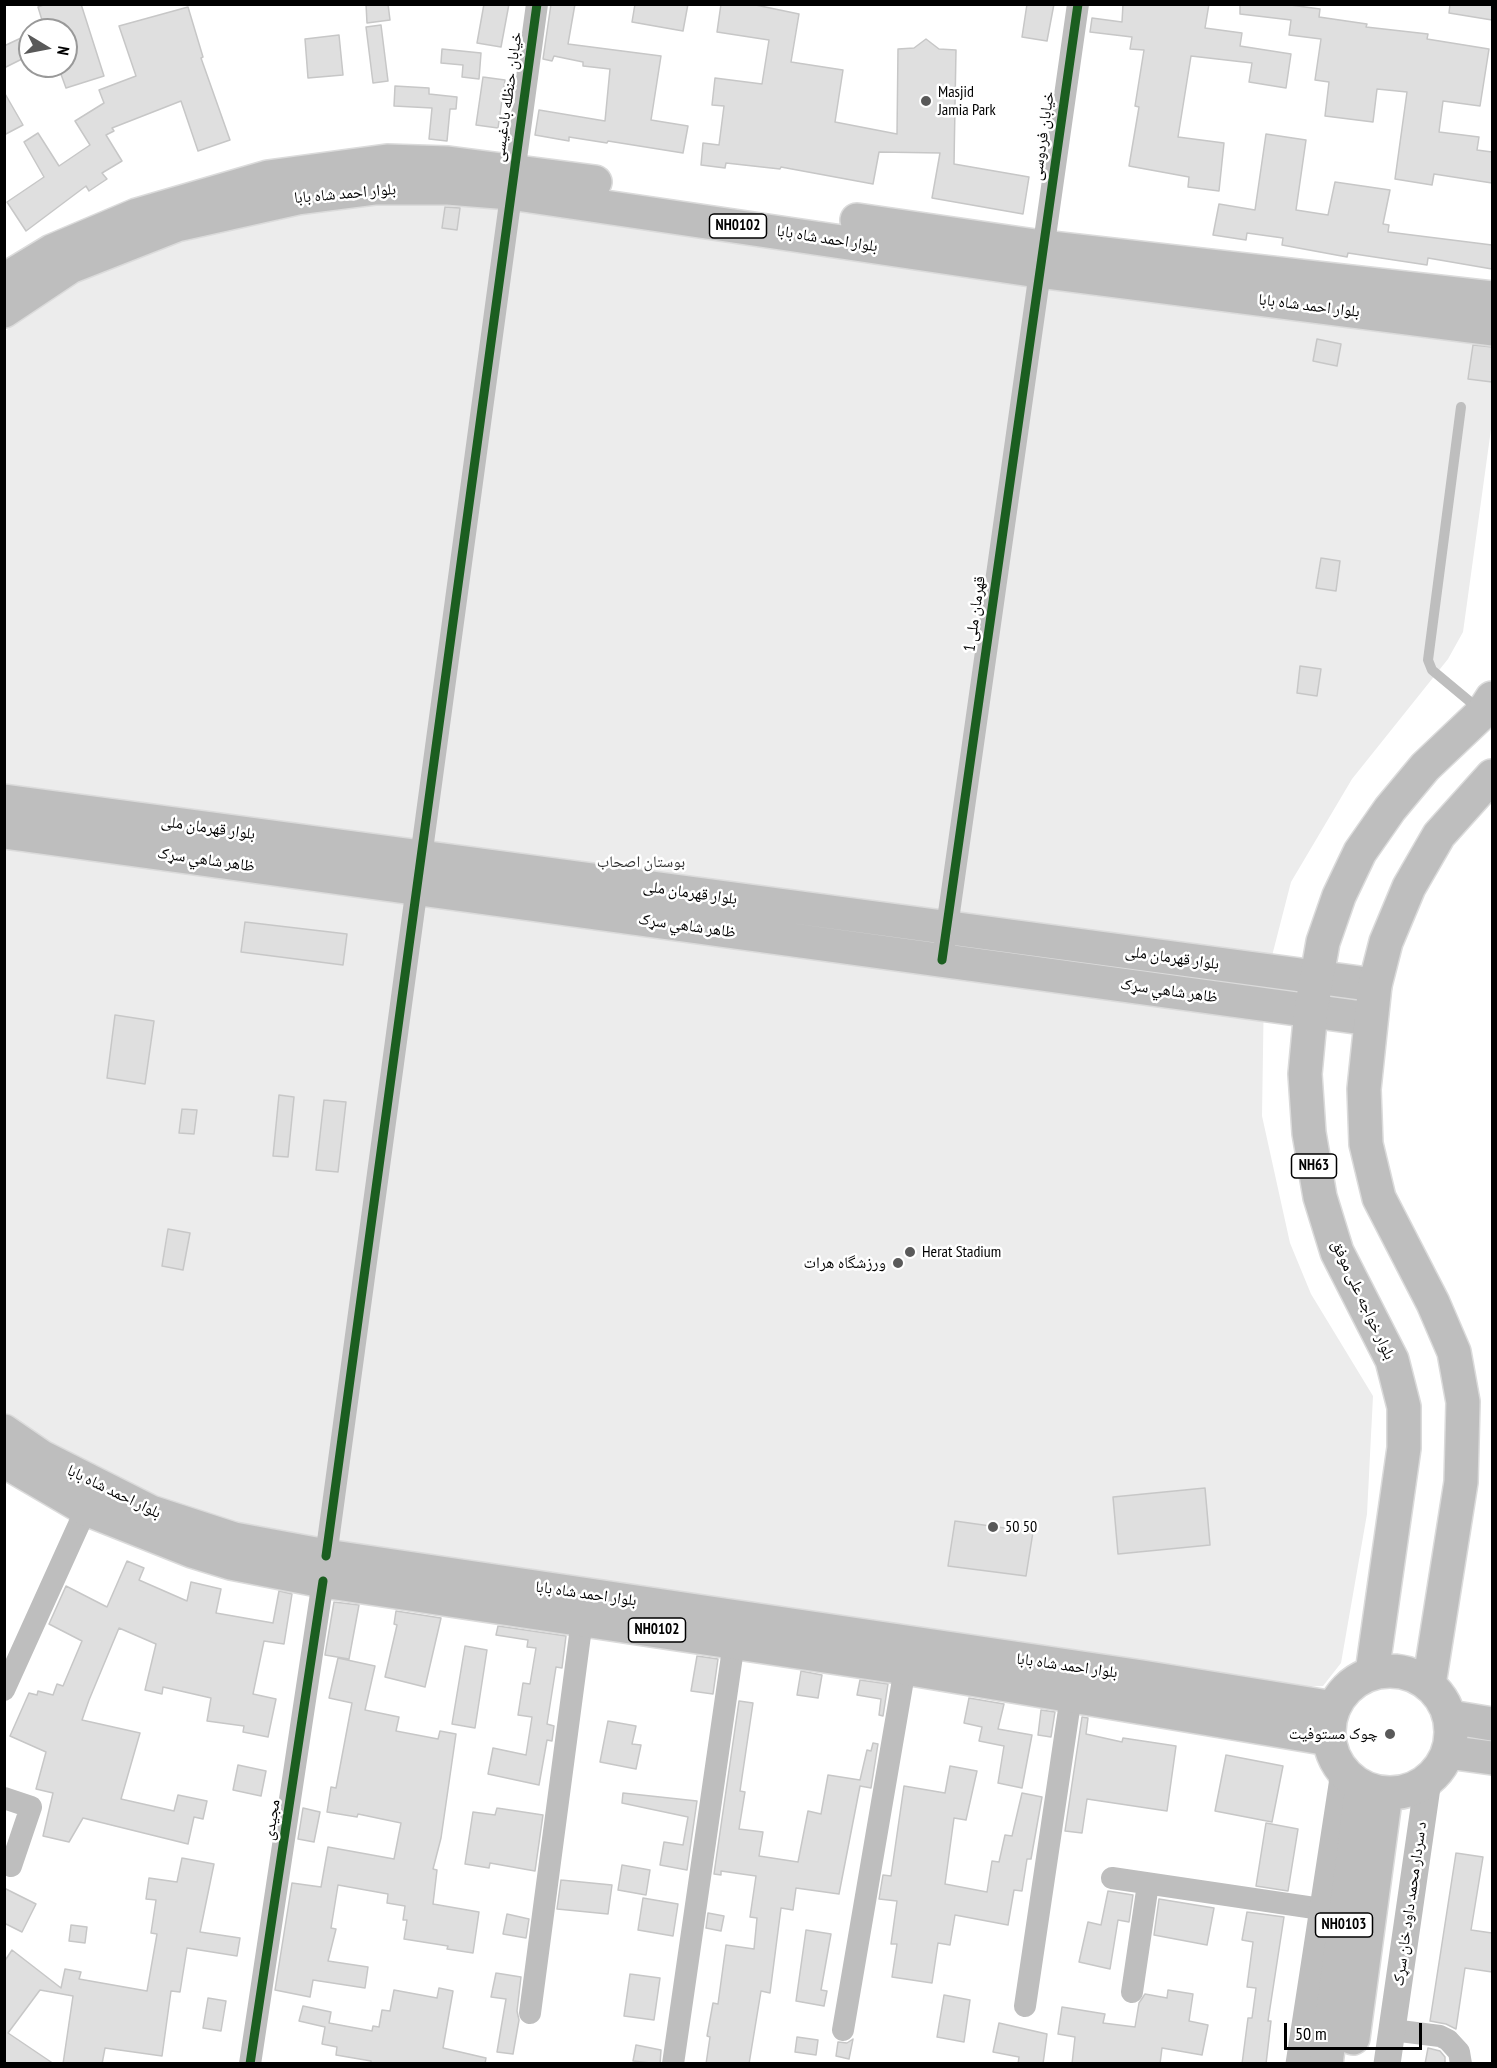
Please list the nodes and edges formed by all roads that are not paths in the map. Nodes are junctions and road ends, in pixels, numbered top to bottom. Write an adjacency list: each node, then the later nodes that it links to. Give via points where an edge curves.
1 (537, 4): 3 (street, خیابان حنظله بادغیسی)
2 (1078, 4): 4 (street, خیابان فردوسی)
3 (512, 182): 4 (main road, بلوار احمد شاه بابا / NH0102); 5 (main road, بلوار احمد شاه بابا / NH0102, via 448,163 387,161 268,177 137,215 52,251); 7 (main road, بلوار احمد شاه بابا / NH0102, via 448,188 376,188 282,200 177,225 70,267); 14 (street, خیابان حنظله بادغیسی)
4 (1040, 259): 6 (main road, بلوار احمد شاه بابا / NH0102); 8 (main road, بلوار احمد شاه بابا / NH0102); 16 (street, قهرمان ملی 1)
5 (4, 280)
6 (1492, 298)
7 (4, 311)
8 (1492, 329)
9 (1461, 407): 10 (lane, via 1428,660 1432,670)
10 (1488, 705): 18 (main road, بلوار خواجه علی موفق / NH63, via 1425,767 1360,852 1323,942)
11 (1492, 776): 19 (main road, via 1438,835 1408,887 1386,942)
12 (4, 801): 14 (main road, بلوار قهرمان ملی)
13 (4, 832): 15 (main road, ظاهر شاهي سړک)
14 (421, 857): 15 (street, خیابان حنظله بادغیسی); 16 (main road, بلوار قهرمان ملی)
15 (416, 889): 17 (main road, ظاهر شاهي سړک); 25 (street, مجیدی)
16 (946, 927): 17 (street, قهرمان ملی 1); 18 (main road, بلوار قهرمان ملی)
17 (942, 960): 20 (main road, ظاهر شاهي سړک)
18 (1317, 977): 19 (main road, بلوار قهرمان ملی); 20 (main road, بلوار خواجه علی موفق / NH63)
19 (1375, 985): 21 (main road)
20 (1311, 1011): 21 (main road, ظاهر شاهي سړک); 29 (main road, بلوار خواجه علی موفق / NH63, via 1305,1074 1309,1133 1320,1197 1337,1252 1392,1360 1404,1407 1404,1448)
21 (1370, 1019): 30 (main road, via 1364,1089 1366,1144 1379,1198 1454,1352 1463,1402 1461,1482)
22 (4, 1431): 25 (main road, بلوار احمد شاه بابا / NH0102, via 42,1457 151,1512)
23 (4, 1461): 24 (main road, بلوار احمد شاه بابا / NH0102)
24 (86, 1509): 25 (main road, بلوار احمد شاه بابا / NH0102, via 231,1563); 31 (street)
25 (324, 1569): 26 (main road, بلوار احمد شاه بابا / NH0102); 34 (main road, بلوار احمد شاه بابا / NH0102, via 1142,1677); 50 (street, مجیدی)
26 (582, 1620): 27 (main road, بلوار احمد شاه بابا / NH0102); 47 (street)
27 (734, 1642): 28 (main road, بلوار احمد شاه بابا / NH0102); 51 (street)
28 (905, 1668): 32 (main road, بلوار احمد شاه بابا / NH0102); 48 (street)
29 (1372, 1673): 30 (main road, via 1392,1670); 34 (main road, via 1343,1693)
30 (1429, 1684): 33 (main road, via 1442,1698)
31 (4, 1690)
32 (1071, 1696): 34 (main road, بلوار احمد شاه بابا / NH0102); 46 (street)
33 (1450, 1717): 35 (main road); 36 (main road, via 1452,1735)
34 (1331, 1724): 39 (main road, via 1334,1756)
35 (1492, 1724)
36 (1448, 1752): 37 (main road); 38 (main road)
37 (1492, 1758)
38 (1428, 1780): 39 (main road, via 1411,1789); 49 (street, د سردار محمد داود خان سړک)
39 (1364, 1784): 44 (street); 53 (main road, NH0103); 54 (main road, NH0103)
40 (4, 1798): 41 (street, via 31,1807)
41 (11, 1866)
42 (1112, 1878): 43 (street)
43 (1148, 1884): 44 (street); 45 (street)
44 (1321, 1909): 52 (street)
45 (1132, 1992)
46 (1025, 2006)
47 (530, 2013)
48 (843, 2030)
49 (1392, 2030): 55 (street, د سردار محمد داود خان سړک); 56 (street, via 1448,2040 1459,2052)
50 (250, 2064)
51 (674, 2064)
52 (1299, 2064)
53 (1326, 2064)
54 (1349, 2064)
55 (1388, 2064)
56 (1461, 2064)

